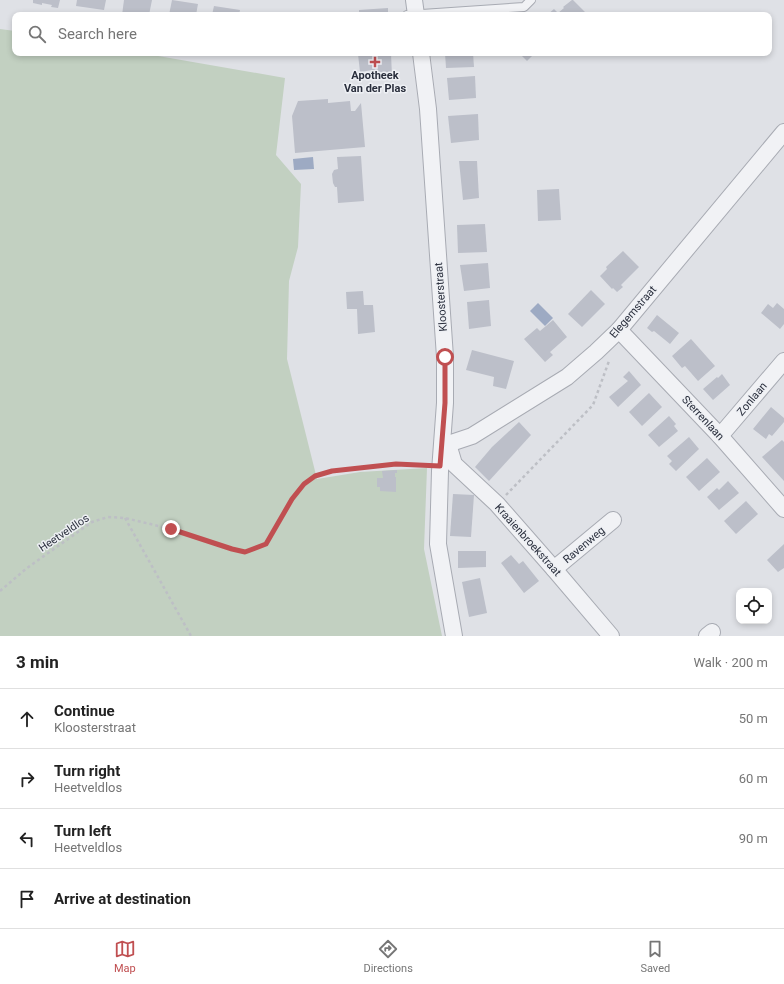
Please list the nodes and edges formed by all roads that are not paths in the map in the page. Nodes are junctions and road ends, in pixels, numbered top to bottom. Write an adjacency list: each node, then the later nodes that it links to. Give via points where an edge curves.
1 (531, 0): 2 (lane, via 524,6)
2 (413, 11)
3 (421, 56): 8 (street, Kloosterstraat, via 428,109 445,357)
4 (784, 132): 5 (street, Elegemstraat)
5 (619, 330): 7 (street, Sterrenlaan); 8 (street, Elegemstraat, via 567,377 472,436)
6 (784, 362): 7 (street, Zonlaan)
7 (720, 436): 9 (street, Sterrenlaan)
8 (445, 443): 11 (street, Kraaienbroekstraat, via 454,464 496,504); 12 (street, Kloosterstraat, via 440,466 438,544)
9 (784, 509)
10 (614, 520): 11 (street, Ravenweg)
11 (554, 569): 13 (street, Kraaienbroekstraat)
12 (454, 636)
13 (611, 636)

